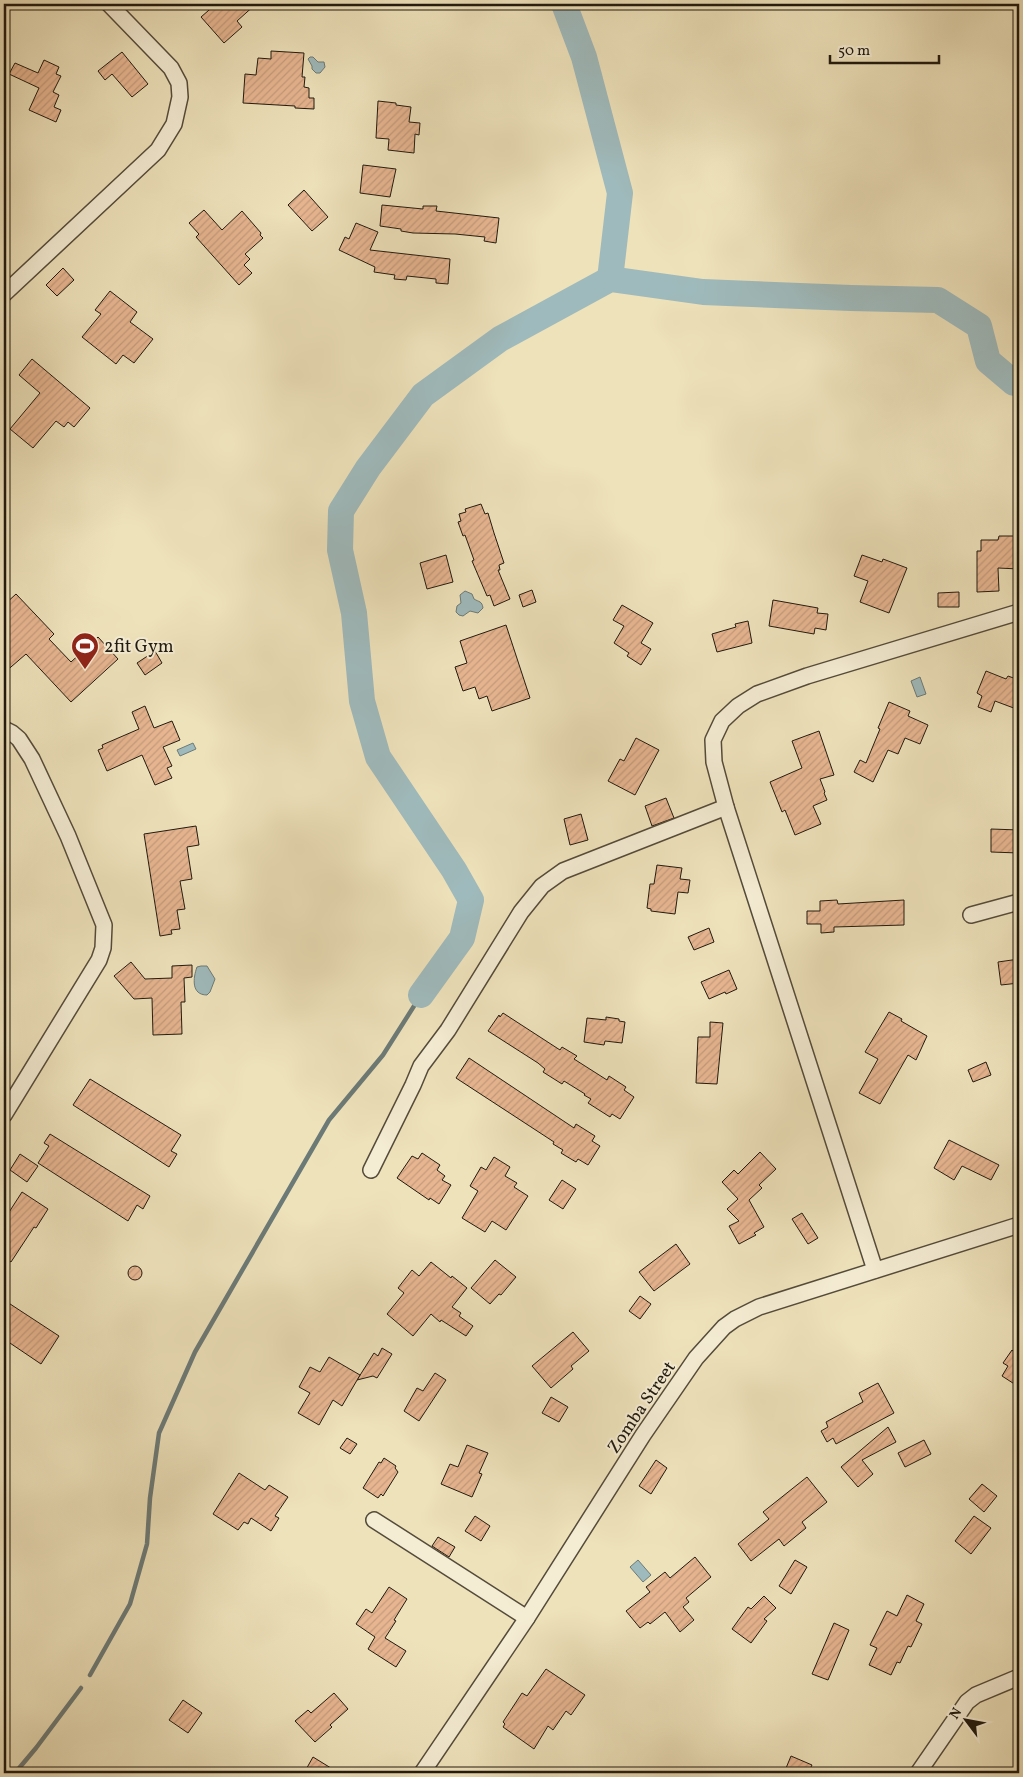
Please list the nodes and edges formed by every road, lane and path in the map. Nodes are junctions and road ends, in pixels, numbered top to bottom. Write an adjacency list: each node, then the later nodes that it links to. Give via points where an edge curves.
1 (109, 4): 2 (street, via 171,68 180,97 174,124 158,150)
2 (4, 294)
3 (1019, 612): 5 (street, via 807,676 757,694 738,706 722,720 713,740 714,762)
4 (4, 729): 8 (street, via 19,740 32,759 101,915 104,936 99,960)
5 (726, 807): 9 (street, via 563,870 542,886 521,912 422,1066); 11 (street)
6 (1019, 902): 7 (street)
7 (971, 915)
8 (4, 1115)
9 (371, 1170)
10 (1019, 1224): 11 (street, Zomba Street)
11 (875, 1270): 13 (street, Zomba Street, via 759,1307 735,1319 714,1337 643,1435)
12 (374, 1520): 13 (street)
13 (527, 1618): 15 (street, Zomba Street)
14 (1019, 1677): 16 (street, via 990,1688 967,1702)
15 (422, 1773)
16 (918, 1773)

